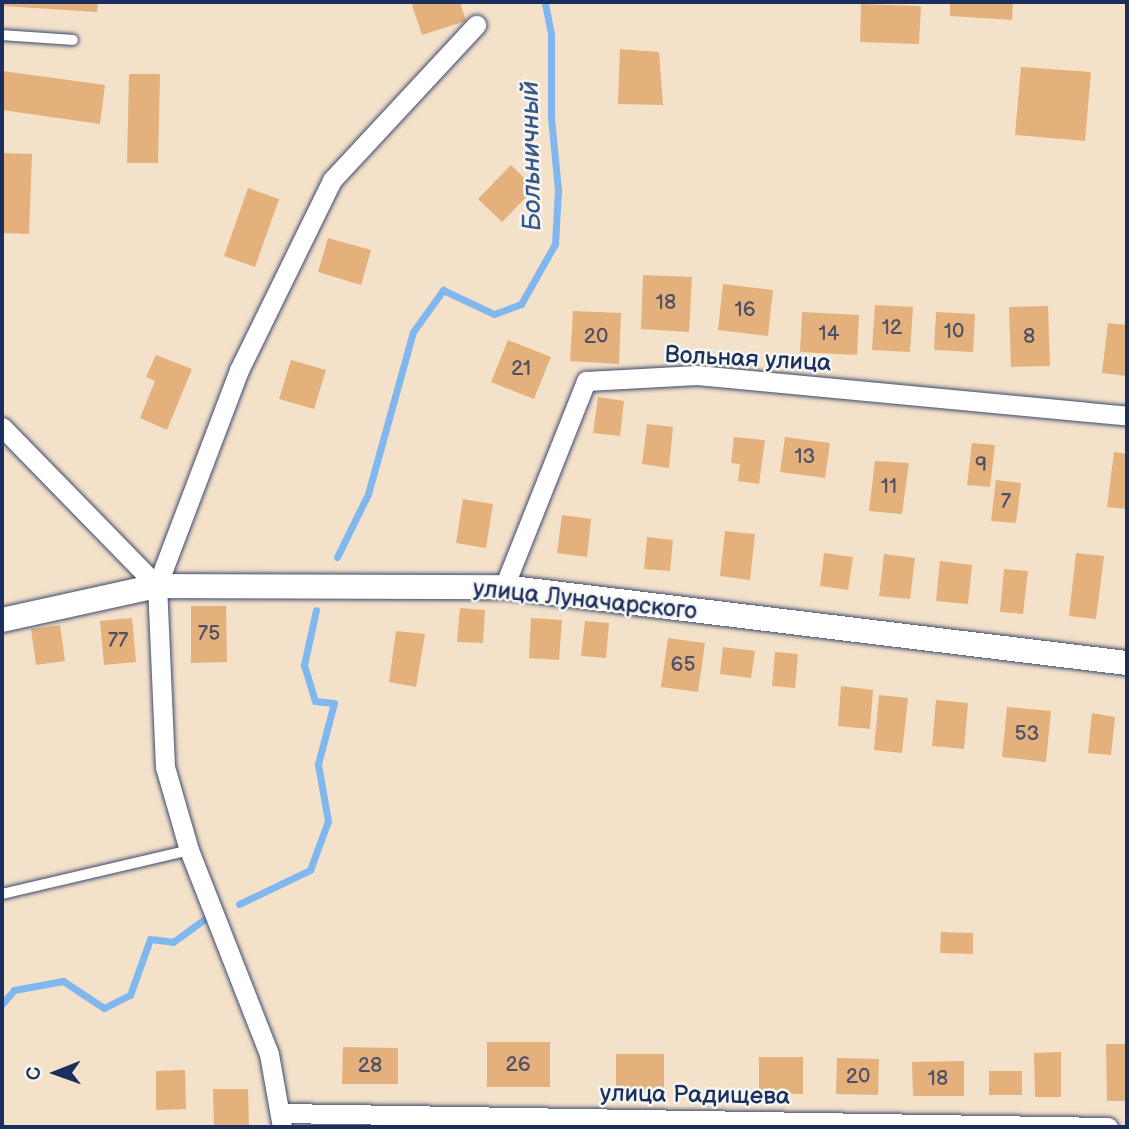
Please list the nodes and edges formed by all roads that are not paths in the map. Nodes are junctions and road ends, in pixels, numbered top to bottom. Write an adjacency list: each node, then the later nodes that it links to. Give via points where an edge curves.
1 (476, 25): 6 (street, via 332,180 239,370)
2 (2, 35): 3 (lane)
3 (73, 40)
4 (1127, 416): 7 (street, Вольная улица, via 697,375 586,381)
5 (2, 427): 6 (street)
6 (157, 586): 7 (street, улица Луначарского); 8 (street, улица Луначарского); 10 (street, via 165,767)
7 (504, 587): 9 (street, улица Луначарского)
8 (2, 621)
9 (1127, 663)
10 (189, 850): 11 (lane); 12 (street, via 269,1054)
11 (2, 894)
12 (282, 1120): 13 (street, улица Радищева)
13 (1108, 1127)

